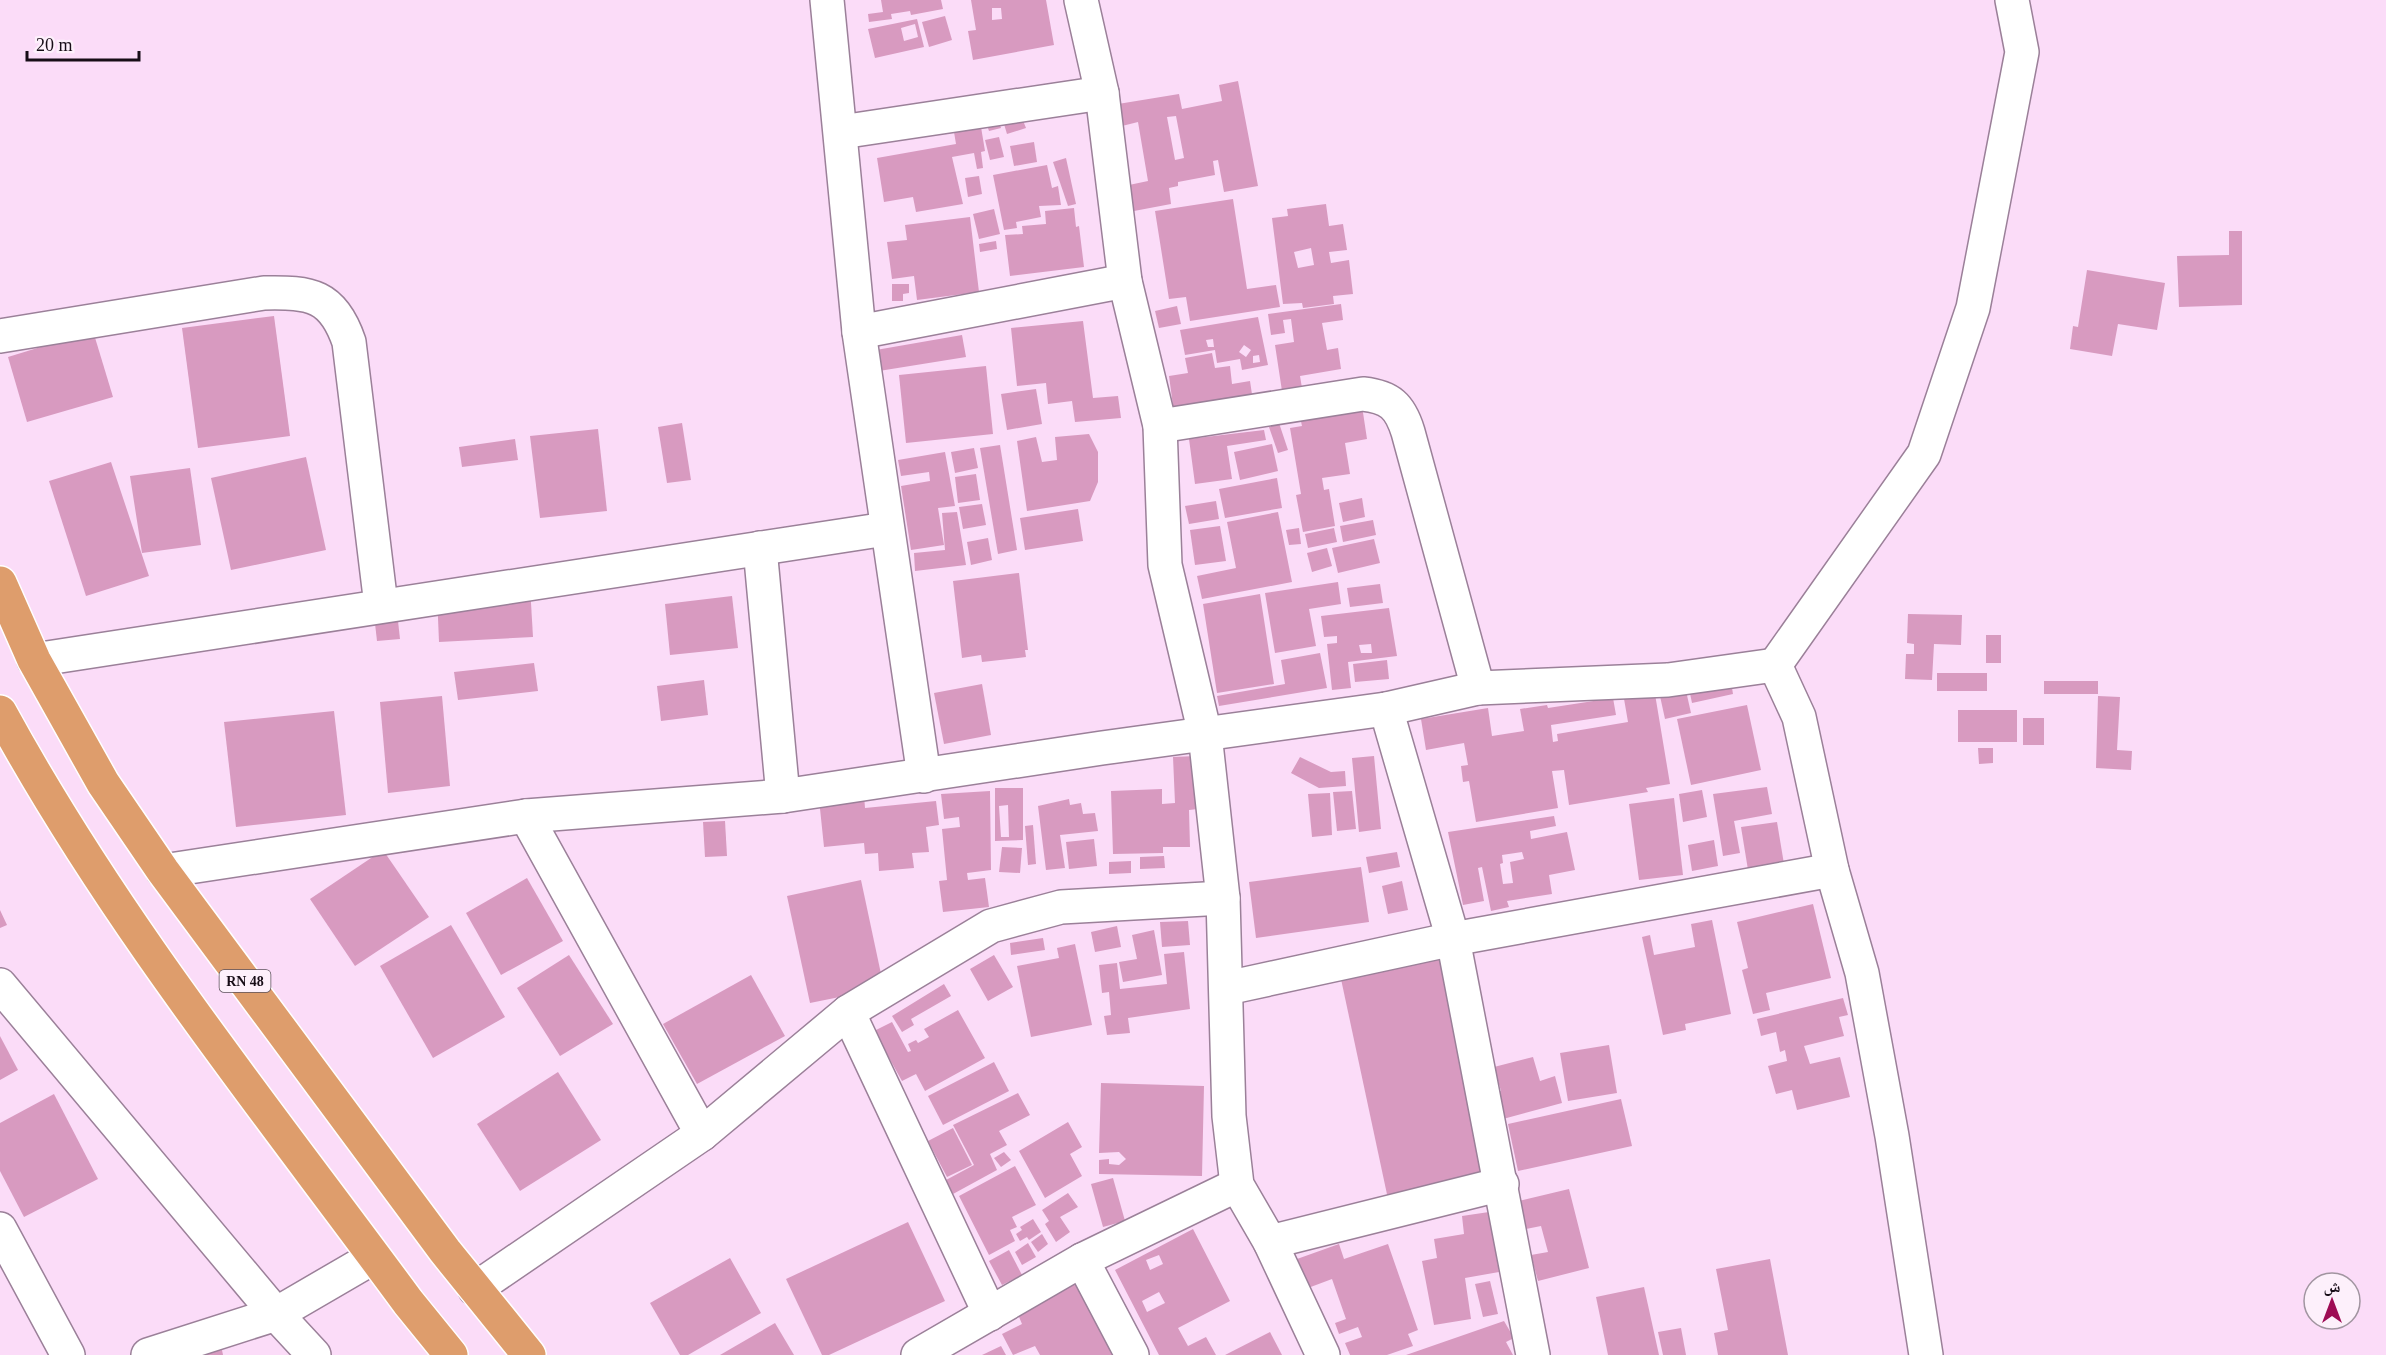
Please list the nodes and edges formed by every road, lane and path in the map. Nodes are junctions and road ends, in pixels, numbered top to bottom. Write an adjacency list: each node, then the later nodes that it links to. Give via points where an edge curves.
1 (827, 0): 5 (street)
2 (1081, 0): 4 (street)
3 (2012, 0): 15 (street, via 2022,52 1980,273 1973,308 1924,454)
4 (1102, 93): 5 (street); 6 (street)
5 (841, 132): 7 (street)
6 (1125, 281): 7 (street); 9 (street)
7 (859, 332): 10 (street)
8 (0, 336): 13 (street, via 264,293 299,294 332,307 349,342)
9 (1160, 426): 16 (street, via 1363,394 1395,405 1408,432); 19 (street, via 1165,565)
10 (886, 529): 11 (street); 20 (street)
11 (760, 548): 13 (street); 21 (street)
12 (0, 582): 14 (highway, RN 48)
13 (381, 605): 14 (street)
14 (34, 660): 24 (highway, RN 48, via 104,783)
15 (1775, 665): 16 (street, via 1668,680); 23 (street, via 1799,717)
16 (1478, 688): 17 (street)
17 (1386, 709): 19 (street); 26 (street)
18 (0, 712): 35 (highway, via 40,786 126,919)
19 (1205, 734): 20 (street); 25 (street)
20 (924, 776): 21 (street)
21 (783, 796): 22 (street)
22 (526, 816): 24 (street); 30 (street)
23 (1832, 870): 26 (street); 49 (street, via 1864,984)
24 (163, 871): 37 (highway, RN 48)
25 (1223, 898): 28 (street); 29 (street, via 1062,908 991,926)
26 (1453, 939): 28 (street); 31 (street)
27 (0, 985): 38 (street)
28 (1227, 988): 32 (street, via 1229,1116)
29 (848, 1012): 30 (street); 39 (street)
30 (702, 1134): 37 (street)
31 (1502, 1184): 34 (street); 48 (street)
32 (1236, 1185): 34 (street); 36 (street)
33 (0, 1229): 40 (street)
34 (1270, 1242): 47 (street)
35 (374, 1257): 38 (street); 43 (highway)
36 (1082, 1260): 39 (street); 46 (street)
37 (476, 1289): 44 (highway, RN 48)
38 (276, 1314): 41 (street); 42 (street)
39 (990, 1314): 45 (street)
40 (68, 1355)
41 (148, 1355)
42 (314, 1355)
43 (451, 1355)
44 (529, 1355)
45 (918, 1355)
46 (1132, 1355)
47 (1323, 1355)
48 (1533, 1355)
49 (1926, 1355)

